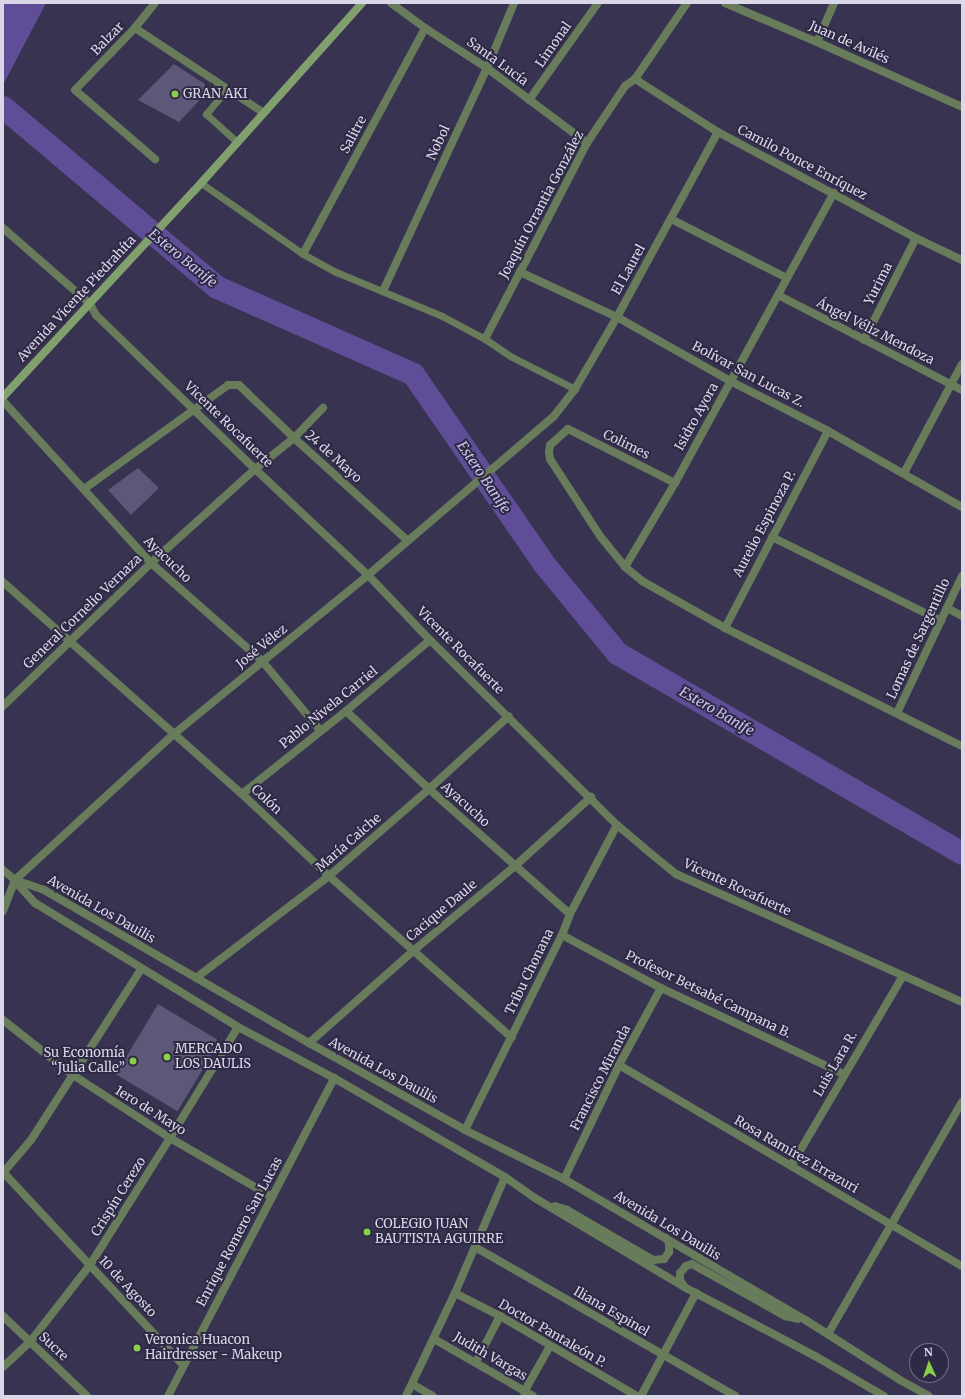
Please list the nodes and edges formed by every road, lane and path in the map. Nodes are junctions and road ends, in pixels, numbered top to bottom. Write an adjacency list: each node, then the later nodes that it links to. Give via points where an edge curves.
1 (155, 3): 9 (street, Balzar)
2 (362, 3): 17 (main road, Avenida Vicente Piedrahíta)
3 (392, 3): 10 (street, Santa Lucía)
4 (514, 3): 12 (street, Nobol)
5 (598, 3): 15 (street, Limonal)
6 (687, 3): 13 (street, Joaquín Orrantia González)
7 (725, 3): 11 (street, Juan de Avilés)
8 (834, 3): 11 (street)
9 (135, 28): 14 (street); 21 (street, Balzar, via 75,90)
10 (425, 28): 12 (street, Santa Lucía); 27 (street, Salitre)
11 (817, 42): 16 (street, Juan de Avilés)
12 (487, 68): 15 (street, Santa Lucía); 31 (street, Nobol)
13 (635, 79): 18 (street, Camilo Ponce Enríquez); 20 (street, Joaquín Orrantia González, via 625,86)
14 (226, 89): 17 (street); 19 (lane, via 206,114)
15 (529, 100): 20 (street, Santa Lucía)
16 (962, 107)
17 (264, 113): 19 (main road, Avenida Vicente Piedrahíta)
18 (718, 132): 23 (street, Camilo Ponce Enríquez); 24 (street, El Laurel)
19 (237, 142): 22 (main road, Avenida Vicente Piedrahíta)
20 (587, 143): 29 (street, Joaquín Orrantia González)
21 (155, 159)
22 (201, 183): 27 (lane); 33 (main road, Avenida Vicente Piedrahíta)
23 (834, 193): 26 (street, Camilo Ponce Enríquez); 30 (street, Isidro Ayora)
24 (671, 218): 30 (street); 34 (street, El Laurel)
25 (3, 228): 33 (street, Vicente Rocafuerte)
26 (916, 238): 28 (street, Camilo Ponce Enríquez); 36 (street, Yurima)
27 (303, 254): 31 (lane, via 336,272)
28 (962, 260)
29 (520, 272): 34 (street, Bolívar San Lucas Z.); 35 (street, Joaquín Orrantia González)
30 (787, 278): 32 (street, Isidro Ayora)
31 (383, 291): 35 (lane, via 442,316)
32 (778, 295): 36 (street, Ángel Véliz Mendoza); 38 (street, Isidro Ayora)
33 (90, 304): 42 (main road, Avenida Vicente Piedrahíta); 45 (street, Vicente Rocafuerte, via 96,315)
34 (617, 317): 38 (street, Bolívar San Lucas Z.); 40 (street, El Laurel)
35 (485, 339): 40 (lane, via 512,357)
36 (864, 340): 39 (street, Ángel Véliz Mendoza)
37 (962, 364): 39 (street)
38 (730, 381): 47 (street, Bolívar San Lucas Z.); 51 (street, Isidro Ayora)
39 (951, 384): 41 (street, Ángel Véliz Mendoza); 50 (street)
40 (575, 389): 46 (street, El Laurel)
41 (962, 390)
42 (3, 397)
43 (3, 401): 52 (street, Ayacucho)
44 (323, 408): 48 (street, General Cornelio Vernaza)
45 (195, 410): 48 (street, 24 de Mayo, via 228,385 239,385); 49 (street, Vicente Rocafuerte); 52 (street)
46 (554, 416): 55 (street, José Vélez)
47 (828, 431): 50 (street, Bolívar San Lucas Z.); 54 (street, Aurelio Espinoza P.)
48 (294, 438): 49 (street, General Cornelio Vernaza); 55 (street, 24 de Mayo)
49 (255, 469): 56 (street, General Cornelio Vernaza); 58 (street, Vicente Rocafuerte)
50 (904, 473): 53 (street, Bolívar San Lucas Z.)
51 (675, 482): 57 (street, Isidro Ayora); 57 (street, Colimes, via 568,429 550,444 550,459 600,536)
52 (84, 489): 56 (street, Ayacucho)
53 (962, 507)
54 (772, 537): 64 (street); 65 (street, Aurelio Espinoza P.)
55 (407, 540): 58 (street, José Vélez)
56 (151, 563): 67 (street, General Cornelio Vernaza); 68 (street, Ayacucho)
57 (625, 567): 65 (street, via 642,581)
58 (368, 575): 66 (street, Vicente Rocafuerte); 68 (street, José Vélez)
59 (962, 576): 61 (street, Lomas de Sargentillo)
60 (3, 582): 67 (street, Colón)
61 (958, 594): 62 (street, Lomas de Sargentillo)
62 (948, 608): 63 (street); 64 (street, Lomas de Sargentillo)
63 (962, 616)
64 (941, 621): 71 (street, Lomas de Sargentillo)
65 (724, 628): 71 (street)
66 (430, 640): 70 (street, Pablo Nivela Carriel); 72 (street, Vicente Rocafuerte)
67 (68, 642): 69 (street, General Cornelio Vernaza); 74 (street, Colón)
68 (262, 661): 73 (street, Ayacucho); 74 (street, José Vélez)
69 (3, 706)
70 (346, 711): 73 (street, Pablo Nivela Carriel); 76 (street, Ayacucho)
71 (898, 713): 75 (street)
72 (509, 716): 76 (street, María Caiche); 78 (street, Vicente Rocafuerte)
73 (320, 730): 77 (street, Pablo Nivela Carriel)
74 (174, 734): 77 (street, Colón); 83 (street, José Vélez)
75 (962, 746)
76 (429, 789): 80 (street, Ayacucho); 82 (street, María Caiche)
77 (242, 794): 82 (street, Colón)
78 (591, 797): 79 (street, Vicente Rocafuerte); 80 (street, Cacique Daule)
79 (617, 825): 85 (street, Tribu Chonana); 89 (street, Vicente Rocafuerte, via 676,874)
80 (515, 866): 85 (street, Ayacucho); 87 (street, Cacique Daule)
81 (3, 870): 83 (street)
82 (329, 876): 87 (street, Colón); 90 (street, María Caiche)
83 (14, 880): 84 (street, José Vélez); 88 (street, Avenida Los Dauilis, via 35,903); 90 (street, Avenida Los Dauilis, via 44,890)
84 (3, 911)
85 (570, 914): 86 (street, Tribu Chonana)
86 (562, 935): 91 (street, Profesor Betsabé Campana B.); 95 (street, Tribu Chonana)
87 (413, 951): 95 (street, Colón); 96 (street, Cacique Daule)
88 (141, 969): 94 (street, Avenida Los Dauilis); 99 (street)
89 (903, 976): 92 (street, Vicente Rocafuerte); 98 (street, Luis Lara R.)
90 (196, 978): 96 (street, Avenida Los Dauilis)
91 (661, 988): 97 (street, Francisco Miranda); 98 (street, Profesor Betsabé Campana B.)
92 (962, 1002)
93 (3, 1020): 99 (street, 1ero de Mayo)
94 (238, 1027): 100 (street, Avenida Los Dauilis); 103 (street, Crispín Cerezo)
95 (512, 1038): 102 (street, Tribu Chonana)
96 (309, 1044): 102 (street, Avenida Los Dauilis)
97 (619, 1065): 104 (street, Rosa Ramírez Errazuri); 107 (street, Francisco Miranda)
98 (844, 1074): 104 (street, Luis Lara R.)
99 (73, 1075): 103 (street, 1ero de Mayo); 105 (street, via 31,1140)
100 (334, 1078): 106 (street, Avenida Los Dauilis); 108 (street, Enrique Romero San Lucas)
101 (962, 1102): 110 (street)
102 (465, 1130): 107 (street, Avenida Los Dauilis)
103 (170, 1138): 108 (street, 1ero de Mayo); 113 (street, Crispín Cerezo)
104 (791, 1166): 110 (street, Rosa Ramírez Errazuri)
105 (3, 1173): 113 (street, 10 de Agosto)
106 (505, 1177): 109 (street, Avenida Los Dauilis); 112 (street)
107 (564, 1179): 111 (street, Avenida Los Dauilis)
108 (272, 1197): 127 (street, Enrique Romero San Lucas)
109 (535, 1198): 111 (street, via 567,1210 653,1260 664,1259 669,1252 669,1243); 115 (street, Avenida Los Dauilis)
110 (891, 1225): 114 (street, Rosa Ramírez Errazuri); 121 (street)
111 (665, 1238): 120 (street, Avenida Los Dauilis)
112 (476, 1247): 116 (street); 125 (street, Iliana Espinel)
113 (90, 1265): 123 (street, Crispín Cerezo); 127 (street, 10 de Agosto)
114 (962, 1266)
115 (686, 1288): 117 (street, Avenida Los Dauilis); 120 (street, via 679,1275 686,1266 692,1264 785,1316)
116 (455, 1293): 119 (street, Doctor Pantaleón P.); 122 (street)
117 (696, 1293): 125 (street); 131 (street, Avenida Los Dauilis, via 815,1356)
118 (3, 1316): 123 (street, Sucre)
119 (500, 1316): 124 (street, Doctor Pantaleón P.); 126 (street)
120 (807, 1322): 121 (street, Avenida Los Dauilis)
121 (828, 1334): 141 (street, Avenida Los Dauilis)
122 (434, 1339): 126 (street, Judith Vargas); 129 (street)
123 (30, 1342): 128 (street, Crispín Cerezo); 132 (street, Sucre)
124 (550, 1346): 130 (street); 137 (street, Doctor Pantaleón P.)
125 (662, 1355): 138 (street); 139 (street, Iliana Espinel)
126 (476, 1362): 130 (street, Judith Vargas)
127 (183, 1365): 133 (street, Enrique Romero San Lucas)
128 (3, 1367)
129 (412, 1384): 134 (street); 135 (street)
130 (524, 1392): 136 (street, Judith Vargas)
131 (875, 1393): 140 (street, Avenida Los Dauilis)
132 (87, 1396)
133 (168, 1396)
134 (406, 1396)
135 (432, 1396)
136 (533, 1396)
137 (637, 1396)
138 (642, 1396)
139 (735, 1396)
140 (884, 1396)
141 (929, 1396)

